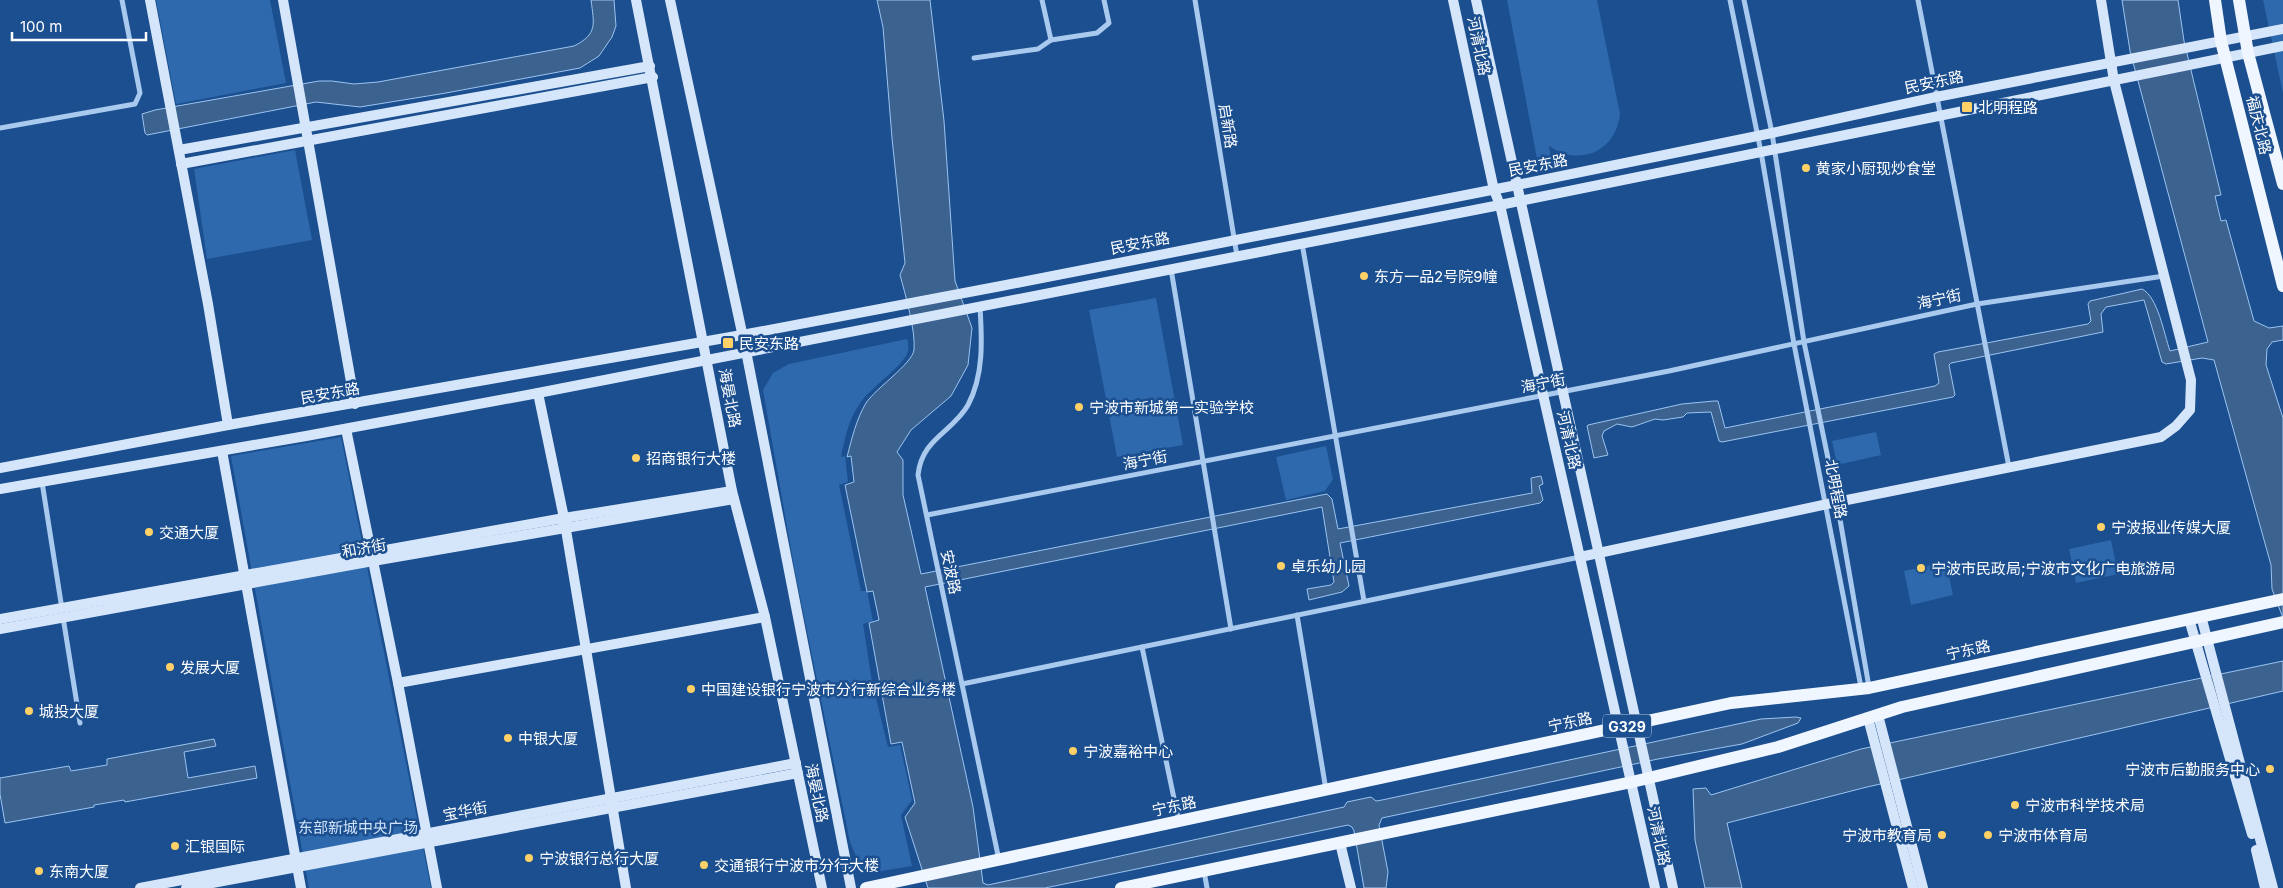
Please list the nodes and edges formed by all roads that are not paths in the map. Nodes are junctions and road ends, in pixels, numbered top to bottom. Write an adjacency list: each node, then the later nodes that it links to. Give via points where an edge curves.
1 (122, 0): 31 (street, via 140,92 135,104)
2 (150, 0): 36 (main road)
3 (283, 0): 32 (main road)
4 (636, 0): 26 (main road, 海晏北路)
5 (670, 0): 53 (main road, 海晏北路)
6 (1042, 0): 19 (street)
7 (1104, 0): 19 (street, via 1109,23 1097,33)
8 (1195, 0): 45 (street, 启新路)
9 (1453, 0): 42 (main road, 河清北路)
10 (1476, 0): 41 (main road, 河清北路)
11 (1730, 0): 34 (street, 北明程路)
12 (1744, 0): 33 (street, 北明程路)
13 (1918, 0): 29 (street)
14 (2101, 0): 25 (main road)
15 (2215, 0): 20 (main road, 福庆北路)
16 (2239, 0): 18 (main road, 福庆北路)
17 (2283, 29): 18 (main road, 民安东路)
18 (2245, 36): 20 (main road, 民安东路); 22 (main road, 福庆北路)
19 (1051, 40): 23 (street, via 1038,50)
20 (2221, 41): 24 (main road, 福庆北路); 25 (main road, 民安东路)
21 (2283, 46): 22 (main road, 民安东路)
22 (2248, 53): 24 (main road, 民安东路); 40 (main road, 福庆北路)
23 (974, 58)
24 (2226, 58): 28 (main road, 民安东路); 50 (main road, 福庆北路)
25 (2111, 63): 28 (main road); 29 (main road, 民安东路)
26 (650, 66): 27 (main road, 海晏北路); 32 (main road)
27 (652, 77): 35 (main road); 54 (main road, 海晏北路)
28 (2114, 81): 30 (main road, 民安东路); 49 (main road)
29 (1936, 97): 30 (street); 33 (main road, 民安东路)
30 (1940, 116): 37 (main road, 民安东路); 51 (street)
31 (0, 128)
32 (306, 128): 35 (main road); 36 (main road)
33 (1772, 133): 34 (main road, 民安东路); 37 (street, 北明程路)
34 (1758, 136): 38 (street, 北明程路); 41 (main road, 民安东路)
35 (308, 141): 39 (main road); 62 (main road)
36 (178, 150): 39 (main road)
37 (1774, 150): 38 (main road, 民安东路); 55 (street, 北明程路)
38 (1761, 152): 43 (main road, 民安东路); 56 (street, 北明程路)
39 (181, 164): 63 (main road)
40 (2283, 184)
41 (1516, 185): 42 (main road, 民安东路); 43 (main road, 河清北路)
42 (1494, 190): 44 (main road, 河清北路); 45 (main road, 民安东路)
43 (1520, 201): 44 (main road, 民安东路); 59 (main road, 河清北路)
44 (1500, 205): 46 (main road, 民安东路); 61 (main road, 河清北路)
45 (1234, 240): 47 (street, 启新路); 53 (main road, 民安东路)
46 (1302, 243): 47 (main road, 民安东路); 65 (street)
47 (1237, 256): 48 (main road, 民安东路)
48 (1170, 269): 52 (main road, 民安东路); 67 (street)
49 (2164, 276): 51 (street, 海宁街); 69 (main road, via 2191,380 2190,410 2161,438)
50 (2283, 286)
51 (1976, 304): 55 (street, 海宁街); 69 (street)
52 (980, 306): 57 (main road, 民安东路); 74 (street, 安波路, via 981,351 968,404 933,441 919,466)
53 (742, 335): 54 (main road, 民安东路); 57 (main road, 海晏北路)
54 (704, 342): 58 (main road, 海晏北路); 62 (main road, 民安东路)
55 (1804, 342): 56 (street, 海宁街); 73 (street, 北明程路)
56 (1794, 344): 59 (street, 海宁街); 73 (street, 北明程路)
57 (746, 351): 58 (main road, 民安东路); 118 (main road, 海晏北路)
58 (707, 358): 60 (main road, 民安东路); 72 (main road, 海晏北路)
59 (1562, 392): 61 (street, 海宁街); 76 (main road, 河清北路)
60 (538, 393): 64 (main road, 民安东路); 75 (main road)
61 (1544, 396): 65 (street, 海宁街); 78 (main road, 河清北路)
62 (355, 404): 63 (main road, 民安东路)
63 (228, 425): 68 (main road, 民安东路)
64 (346, 428): 66 (main road, 民安东路); 77 (main road)
65 (1336, 436): 67 (street, 海宁街); 81 (street)
66 (222, 450): 70 (main road); 79 (main road)
67 (1203, 462): 74 (street, 海宁街); 89 (street)
68 (0, 468)
69 (2010, 468): 73 (main road)
70 (42, 482): 71 (main road); 82 (street)
71 (0, 489)
72 (733, 495): 75 (main road, 和济街); 84 (main road, 海晏北路)
73 (1831, 503): 76 (main road); 95 (street, 北明程路); 95 (street, 北明程路)
74 (927, 515): 94 (street, 安波路)
75 (565, 523): 77 (main road, 和济街); 92 (main road)
76 (1598, 553): 78 (main road); 98 (main road, 河清北路)
77 (372, 557): 79 (main road, 和济街); 93 (main road)
78 (1580, 557): 81 (street); 99 (main road, 河清北路)
79 (245, 580): 82 (main road, 和济街); 110 (main road)
80 (2280, 599): 85 (main road, 宁东路 / G329)
81 (1364, 601): 83 (street)
82 (62, 613): 86 (main road, 和济街); 88 (main road, 和济街); 97 (street)
83 (1297, 615): 89 (street); 104 (street)
84 (765, 617): 92 (main road); 100 (main road, 海晏北路)
85 (2195, 617): 90 (main road); 95 (main road, 宁东路 / G329)
86 (0, 619)
87 (2283, 622): 90 (main road)
88 (0, 629)
89 (1230, 629): 91 (street)
90 (2201, 640): 96 (main road); 127 (main road); 128 (main road)
91 (1142, 647): 94 (street); 106 (street)
92 (587, 649): 93 (main road); 105 (main road)
93 (398, 683): 107 (main road)
94 (962, 684): 109 (street, 安波路)
95 (1865, 688): 98 (main road, 宁东路 / G329, via 1731,703)
96 (1873, 717): 102 (main road, via 1778,748); 125 (main road); 126 (main road)
97 (80, 723)
98 (1636, 724): 99 (main road, 宁东路 / G329); 102 (main road, 河清北路)
99 (1619, 728): 103 (main road, 河清北路); 104 (main road, 宁东路 / G329)
100 (796, 763): 101 (main road, 海晏北路); 105 (main road, 宝华街)
101 (798, 774): 105 (main road, 宝华街); 117 (main road, 海晏北路)
102 (1647, 778): 103 (main road); 124 (main road, 河清北路)
103 (1632, 782): 108 (main road); 123 (main road, 河清北路)
104 (1326, 791): 106 (main road, 宁东路 / G329)
105 (611, 803): 107 (main road, 宝华街); 116 (main road)
106 (1179, 822): 109 (main road, 宁东路 / G329)
107 (427, 838): 110 (main road, 宝华街); 115 (main road)
108 (1340, 843): 111 (main road); 122 (main road)
109 (999, 860): 119 (main road, 宁东路 / G329)
110 (296, 863): 112 (main road, 宝华街); 113 (main road, 宝华街); 114 (main road)
111 (1204, 871): 120 (main road); 121 (street)
112 (140, 888)
113 (186, 888)
114 (301, 888)
115 (437, 888)
116 (626, 888)
117 (822, 888)
118 (851, 888)
119 (866, 888)
120 (1121, 888)
121 (1207, 888)
122 (1351, 888)
123 (1655, 888)
124 (1673, 888)
125 (1913, 888)
126 (1923, 888)
127 (2265, 888)
128 (2272, 888)

